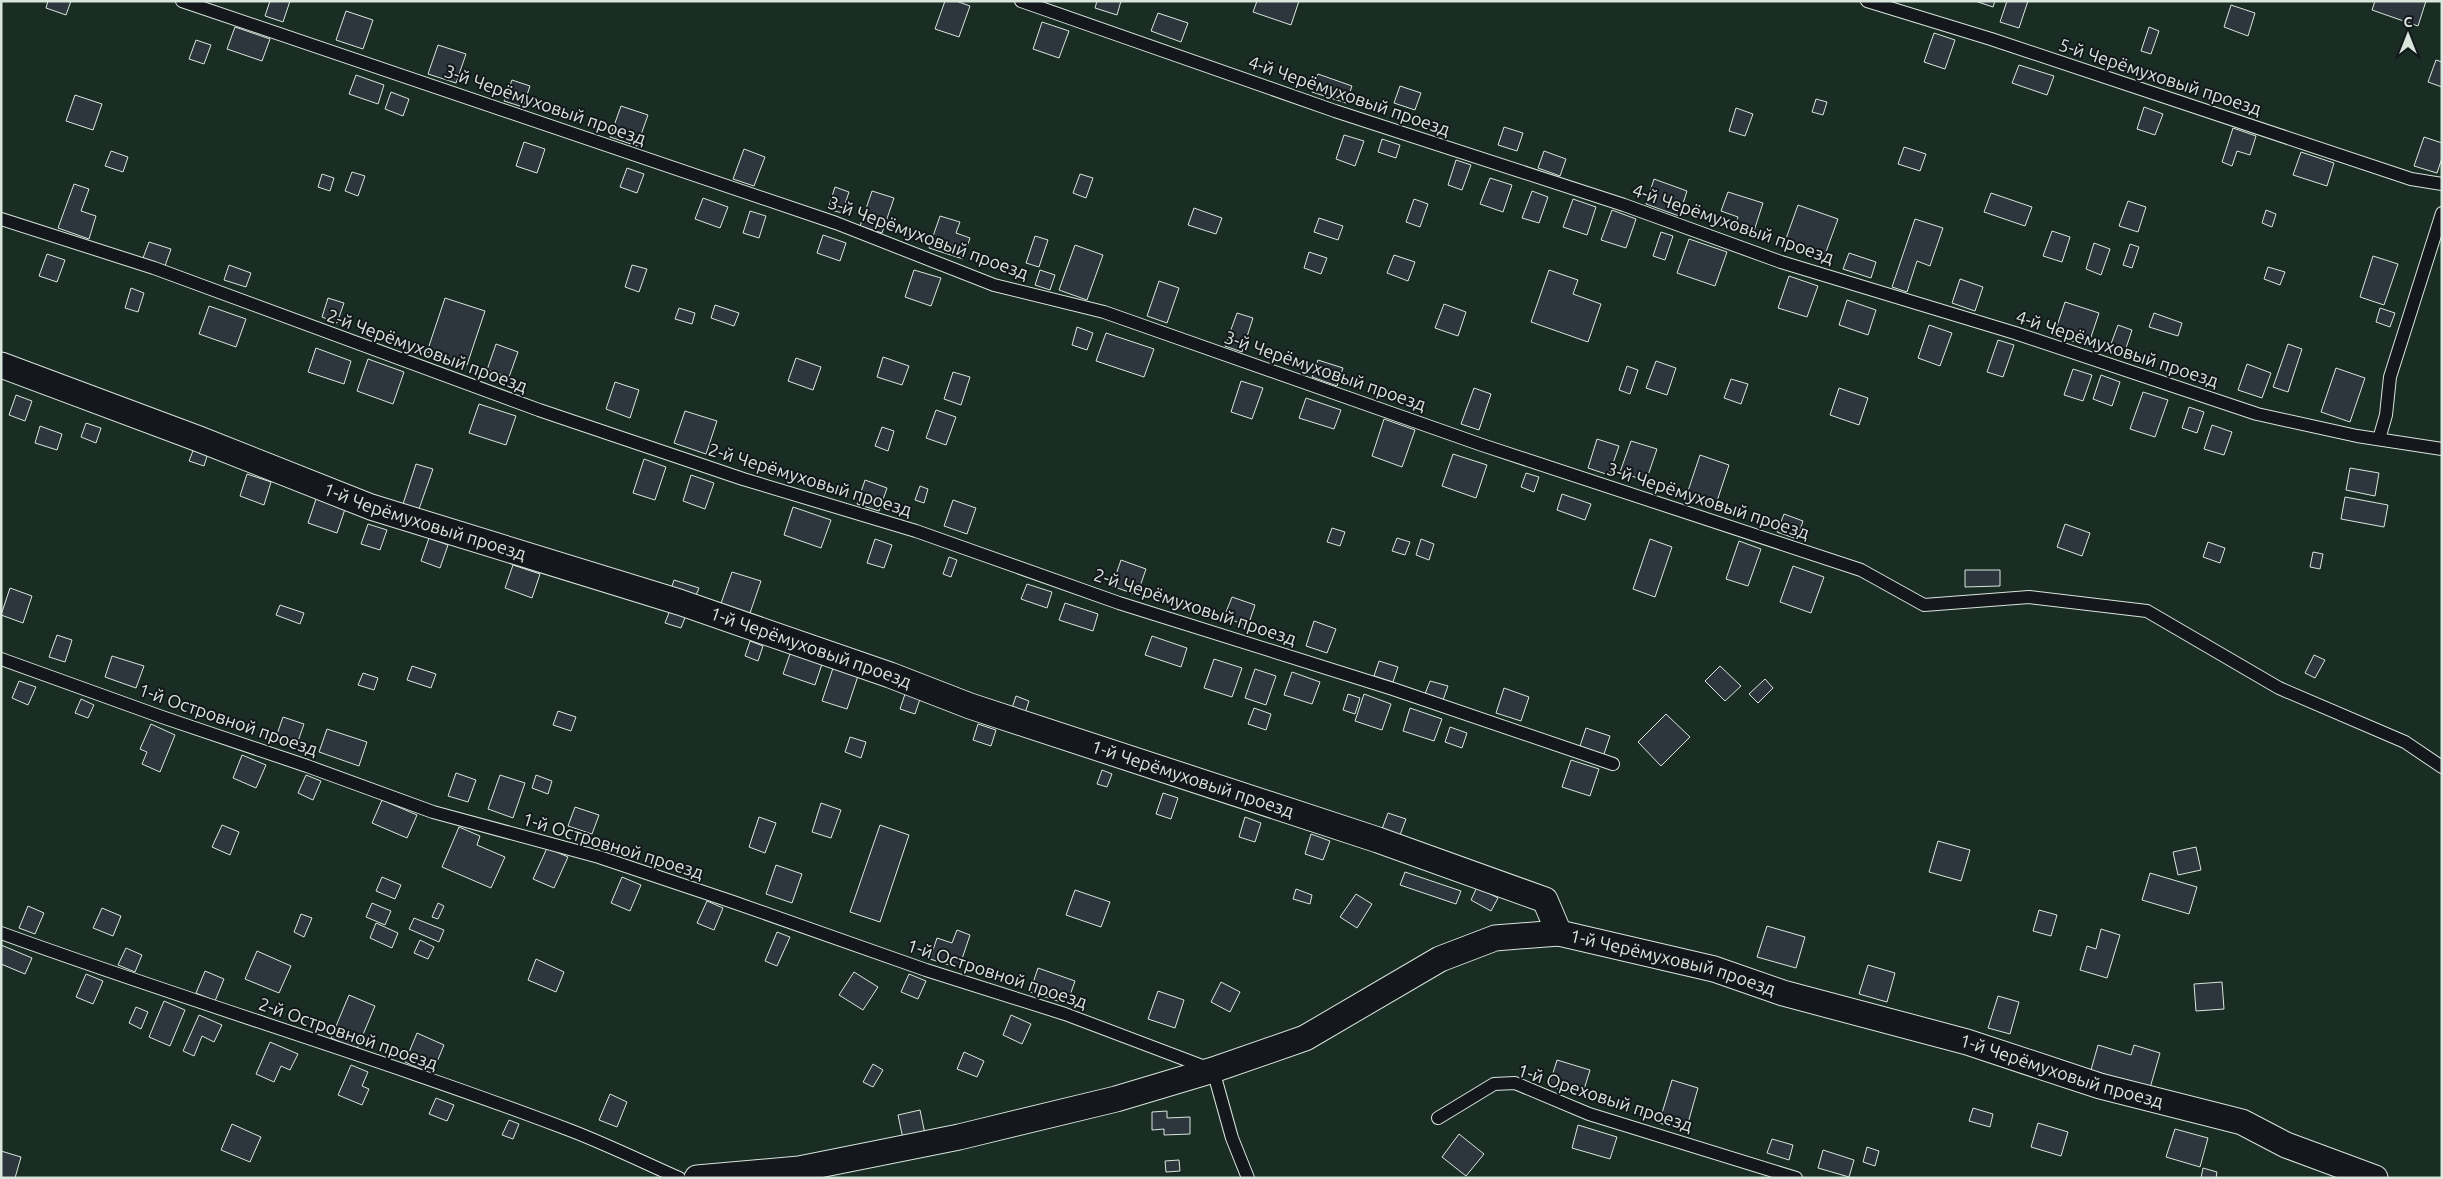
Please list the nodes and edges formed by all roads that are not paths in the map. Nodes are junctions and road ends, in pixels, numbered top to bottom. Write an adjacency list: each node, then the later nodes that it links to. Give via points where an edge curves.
1 (182, 1): 12 (lane, 3-й Черёмуховый проезд, via 836,223 994,285 1104,312 1482,445 1861,570 1924,605 2029,597 2148,611 2279,688 2405,742)
2 (1020, 1): 8 (lane, 4-й Черёмуховый проезд, via 1335,111 1624,205 1781,262 2015,334 2257,414)
3 (1867, 1): 4 (lane, 5-й Черёмуховый проезд, via 2411,179)
4 (2442, 184)
5 (2442, 213): 8 (lane, via 2390,377 2386,415)
6 (1, 219): 11 (lane, 2-й Черёмуховый проезд, via 154,268 408,363 743,480 916,531 1119,603 1393,689)
7 (1, 365): 14 (street, 1-й Черёмуховый проезд, via 371,507 679,602 970,706 1369,836 1545,900)
8 (2379, 440): 9 (lane, 4-й Черёмуховый проезд)
9 (2442, 449)
10 (1, 659): 15 (lane, 1-й Островной проезд, via 433,812 599,858 724,899 926,970 1065,1014)
11 (1613, 764)
12 (2442, 767)
13 (1, 933): 17 (lane, 2-й Островной проезд, via 573,1131)
14 (1559, 934): 15 (street, via 1495,938 1440,959 1304,1038); 21 (street, 1-й Черёмуховый проезд, via 1714,969 1783,993 1967,1042 2100,1086 2242,1122 2286,1145)
15 (1213, 1070): 18 (street, via 1116,1099 959,1137 799,1169); 19 (lane, via 1232,1138)
16 (1438, 1118): 20 (lane, 1-й Ореховый проезд, via 1494,1084 1515,1083 1589,1114)
17 (679, 1178)
18 (697, 1178)
19 (1248, 1178)
20 (1796, 1178)
21 (2375, 1178)

